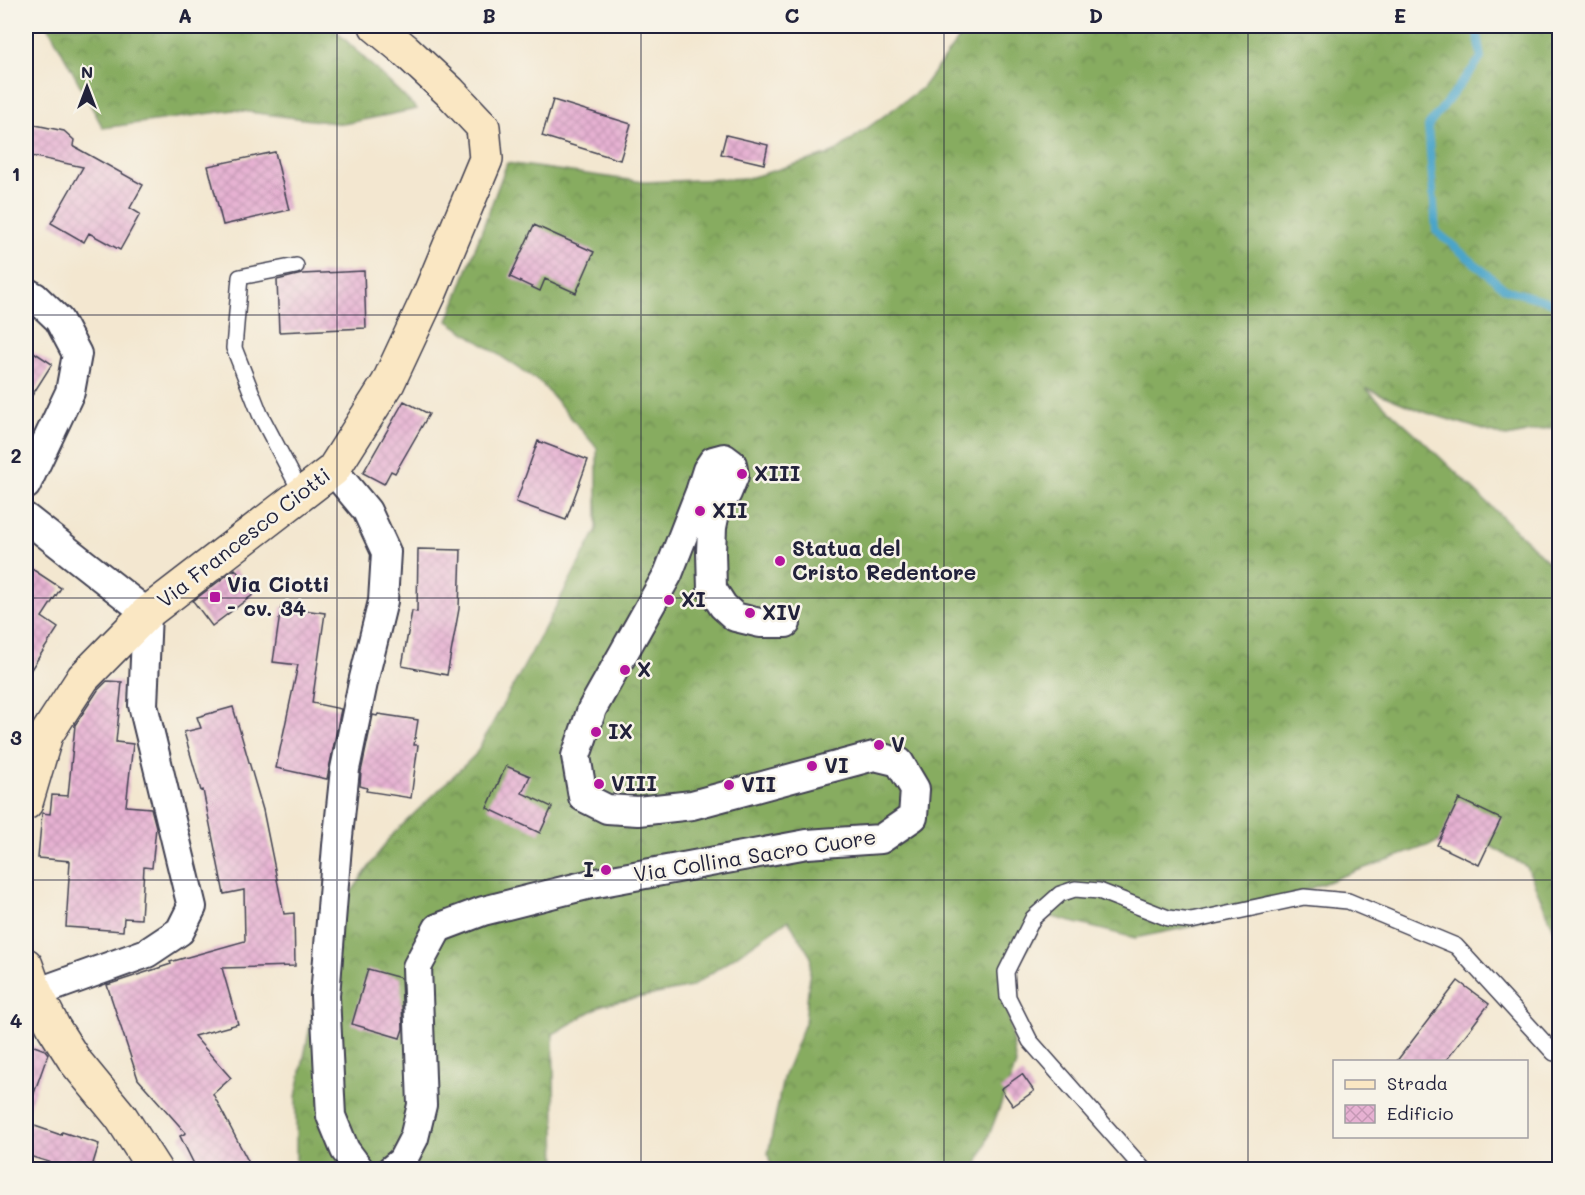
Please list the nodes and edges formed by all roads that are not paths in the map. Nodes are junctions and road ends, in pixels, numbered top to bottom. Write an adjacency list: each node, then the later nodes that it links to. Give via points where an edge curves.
1 (375, 26): 4 (street, Via Francesco Ciotti, via 450,92 483,127 486,159 388,383)
2 (296, 266): 6 (lane, via 240,277 234,348 260,414)
3 (26, 292): 5 (street, via 59,320 77,354 70,392)
4 (333, 470): 6 (street, Via Francesco Ciotti); 14 (street, via 367,511 386,552 383,601 345,769 325,996 332,1116 345,1150)
5 (26, 485)
6 (302, 494): 8 (street, Via Francesco Ciotti)
7 (26, 518): 8 (street)
8 (147, 613): 10 (street, Via Francesco Ciotti, via 83,678 46,735); 11 (street, via 142,705 192,907 180,931 147,953)
9 (786, 623): 15 (street, Via Collina Sacro Cuore, via 760,624 735,617 712,589 712,527 716,508 734,476 732,464 724,458 713,461 668,574 592,709 576,756 583,797 607,809 638,811 692,805 874,756 899,762 915,789 913,817 881,839 807,844 591,884 483,911 438,928 417,967 422,1104 414,1138 402,1161)
10 (26, 803)
11 (31, 979): 13 (street, via 75,1061 121,1117)
12 (1554, 1053): 16 (lane, via 1456,946 1348,901 1304,897 1191,921 1168,918 1099,891 1075,889 1060,894 1033,918 1006,972 1008,997 1030,1041)
13 (155, 1170)
14 (360, 1170)
15 (391, 1170)
16 (1144, 1170)

